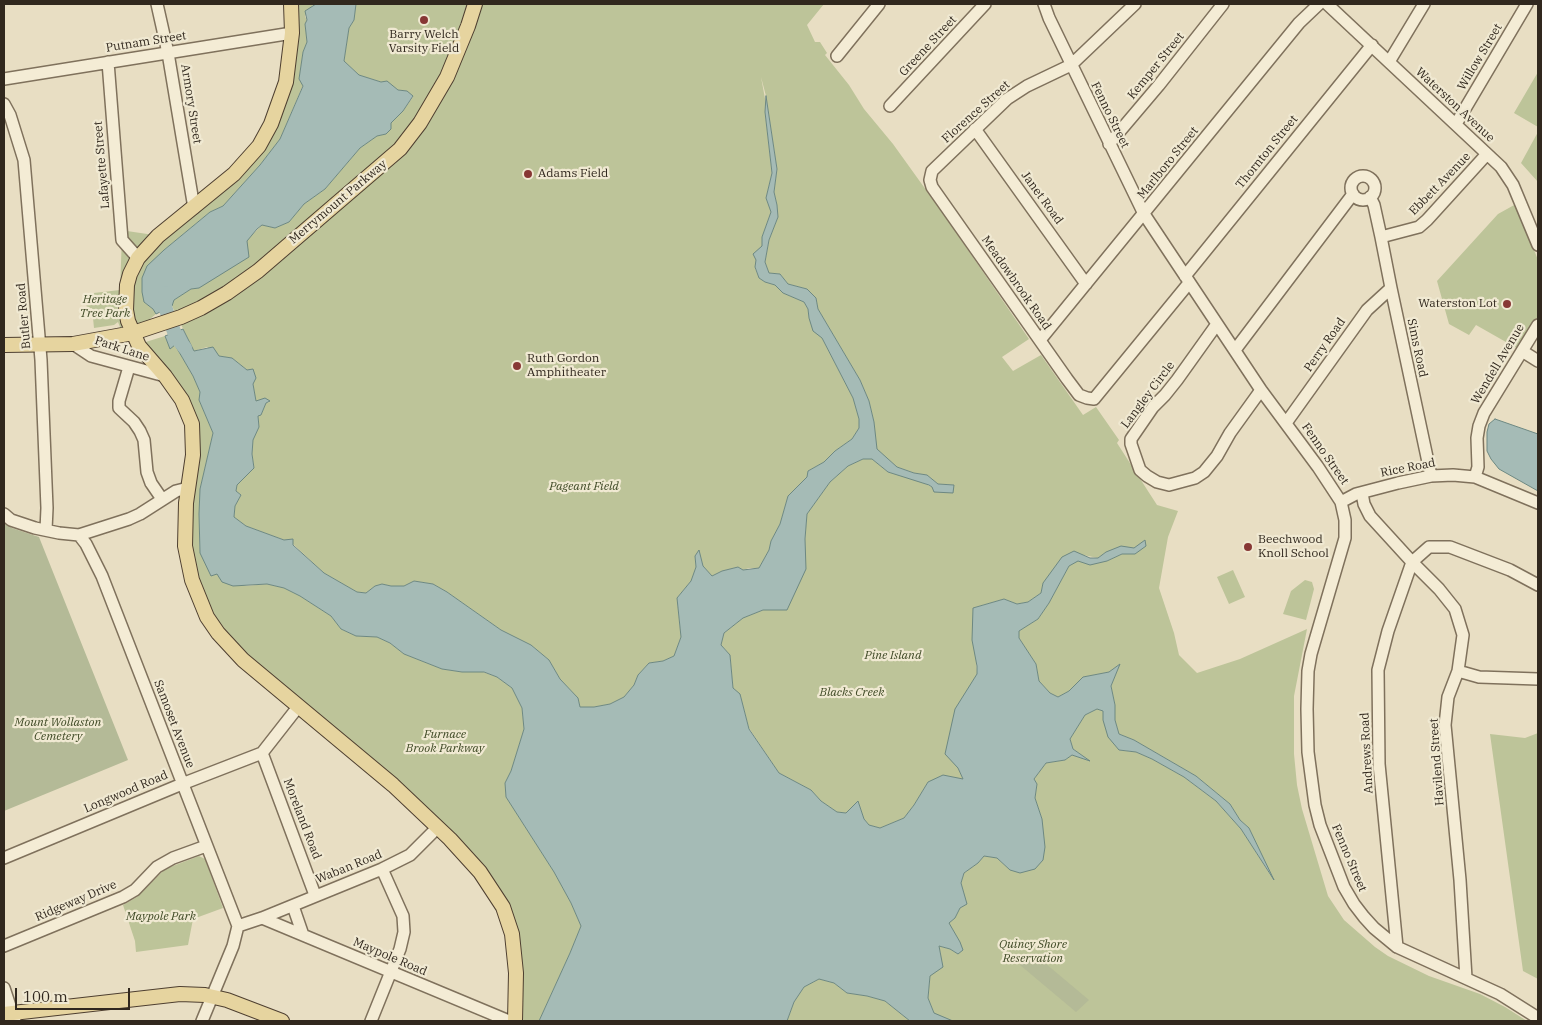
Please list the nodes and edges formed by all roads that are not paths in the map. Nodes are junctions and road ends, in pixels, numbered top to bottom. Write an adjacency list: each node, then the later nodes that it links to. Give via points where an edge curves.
1 (157, 4): 15 (street, Armory Street)
2 (291, 4): 13 (main road)
3 (475, 4): 40 (main road, Merrymount Parkway, via 447,77 400,149 258,271 227,293 181,317)
4 (879, 4): 16 (street)
5 (985, 4): 22 (street, Greene Street)
6 (1044, 4): 19 (street, Fenno Street)
7 (1135, 4): 19 (street, Florence Street)
8 (1319, 4): 31 (street, Marlboro Street, via 1298,23)
9 (1327, 4): 14 (street, Waterston Avenue)
10 (1424, 4): 18 (street)
11 (1527, 4): 23 (street, Willow Street)
12 (1218, 6): 25 (street, Kemper Street, via 1159,85)
13 (292, 33): 15 (street, Putnam Street); 30 (main road, via 286,82 271,124 259,146 234,174)
14 (1372, 45): 18 (street, Waterston Avenue); 35 (street, Thornton Street)
15 (168, 53): 17 (street, Putnam Street); 30 (street, Armory Street)
16 (837, 56)
17 (108, 62): 20 (street, Putnam Street); 34 (street, Lafayette Street, via 122,240)
18 (1389, 62): 23 (street, Waterston Avenue)
19 (1072, 65): 24 (street, Florence Street, via 1007,99); 25 (street, Fenno Street)
20 (4, 79)
21 (4, 104): 42 (street, Butler Road, via 24,160)
22 (890, 106)
23 (1456, 124): 26 (street, Waterston Avenue)
24 (975, 129): 27 (street, Florence Street); 36 (street, Janet Road)
25 (1109, 144): 31 (street, Fenno Street)
26 (1487, 154): 32 (street, Ebbett Avenue, via 1427,220 1419,226); 33 (street, Waterston Avenue, via 1502,167 1513,185)
27 (932, 171): 41 (street, Meadowbrook Road, via 932,187)
28 (1353, 194): 29 (street, via 1360,199); 29 (street, Sims Road, via 1355,180 1364,176 1370,178 1375,186); 45 (street, Sims Road)
29 (1370, 198): 32 (street, Sims Road)
30 (194, 208): 34 (main road, via 158,236)
31 (1144, 214): 35 (street, Fenno Street); 36 (street, Marlboro Street)
32 (1382, 237): 37 (street, Sims Road)
33 (1538, 245)
34 (138, 258): 40 (main road, via 130,274 126,296 128,321)
35 (1187, 280): 38 (street, Fenno Street); 51 (street, Thornton Street)
36 (1086, 284): 41 (street, Marlboro Street)
37 (1391, 288): 52 (street, Perry Road, via 1367,310); 53 (street, Sims Road)
38 (1217, 324): 45 (street, Fenno Street); 50 (street, Langley Circle, via 1131,439 1140,470 1157,482 1169,485 1195,478 1217,456)
39 (1538, 325): 46 (street, Wendell Avenue)
40 (139, 331): 43 (main road, Merrymount Parkway); 49 (main road, via 139,346)
41 (1040, 340): 51 (street, Meadowbrook Road, via 1079,394)
42 (40, 344): 43 (main road, Merrymount Parkway); 44 (main road, Merrymount Parkway); 61 (street, Butler Road)
43 (73, 344): 48 (street, Park Lane, via 91,356)
44 (4, 345)
45 (1235, 350): 50 (street, Fenno Street)
46 (1522, 351): 47 (street); 54 (street, Wendell Avenue, via 1492,398 1479,426)
47 (1538, 361)
48 (129, 367): 49 (street, Park Lane); 57 (street, via 119,408 140,431 147,472)
49 (165, 376): 55 (main road, via 182,400 192,424 193,455)
50 (1261, 390): 52 (street, Fenno Street)
51 (1094, 399)
52 (1286, 423): 58 (street, Fenno Street)
53 (1431, 476): 54 (street, Rice Road); 56 (street, Rice Road)
54 (1475, 477): 59 (street, Rice Road)
55 (188, 488): 57 (street, via 176,490); 67 (main road, via 184,528 188,565 198,598 229,646)
56 (1362, 492): 58 (street, Rice Road); 63 (street, Havilend Street, via 1370,516)
57 (162, 499): 62 (street, via 129,519)
58 (1341, 502): 80 (street, Fenno Street, via 1345,538 1308,672 1306,709 1311,783 1320,825 1344,887 1364,917)
59 (1538, 503)
60 (4, 514): 61 (street, via 19,523)
61 (46, 530): 62 (street)
62 (79, 534): 69 (street, Samoset Avenue, via 102,576)
63 (1412, 562): 64 (street, via 1429,548 1450,546 1502,566); 65 (street, Havilend Street, via 1455,609 1463,635); 80 (street, Andrews Road, via 1378,670 1379,764)
64 (1538, 585)
65 (1458, 671): 66 (street, via 1479,677); 82 (street, Havilend Street, via 1448,697 1445,725 1460,870)
66 (1538, 679)
67 (298, 707): 68 (street); 70 (main road, via 393,785)
68 (262, 753): 69 (street, Longwood Road); 74 (street, Moreland Road)
69 (182, 784): 71 (street, Samoset Avenue); 72 (street, Longwood Road)
70 (438, 827): 73 (street, Waban Road, via 410,855); 91 (main road, via 480,872 508,920 515,950)
71 (206, 846): 77 (street, Samoset Avenue); 79 (street, Ridgeway Drive, via 157,867 123,898)
72 (4, 858)
73 (382, 869): 74 (street, Waban Road); 81 (street, via 402,916 404,932)
74 (315, 895): 75 (street, Waban Road)
75 (293, 906): 76 (street, Waban Road); 78 (street)
76 (262, 918): 77 (street); 78 (street, Maypole Road)
77 (238, 926): 84 (street)
78 (303, 935): 81 (street, Maypole Road)
79 (4, 946)
80 (1397, 946): 82 (street, Fenno Street)
81 (390, 972): 89 (street); 90 (street, Maypole Road)
82 (1466, 978): 86 (street, Fenno Street, via 1500,994)
83 (4, 988): 85 (street)
84 (212, 997): 85 (main road, via 180,994); 87 (street); 88 (main road)
85 (11, 1016)
86 (1538, 1018)
87 (202, 1021)
88 (282, 1021)
89 (371, 1021)
90 (508, 1021)
91 (515, 1021)

